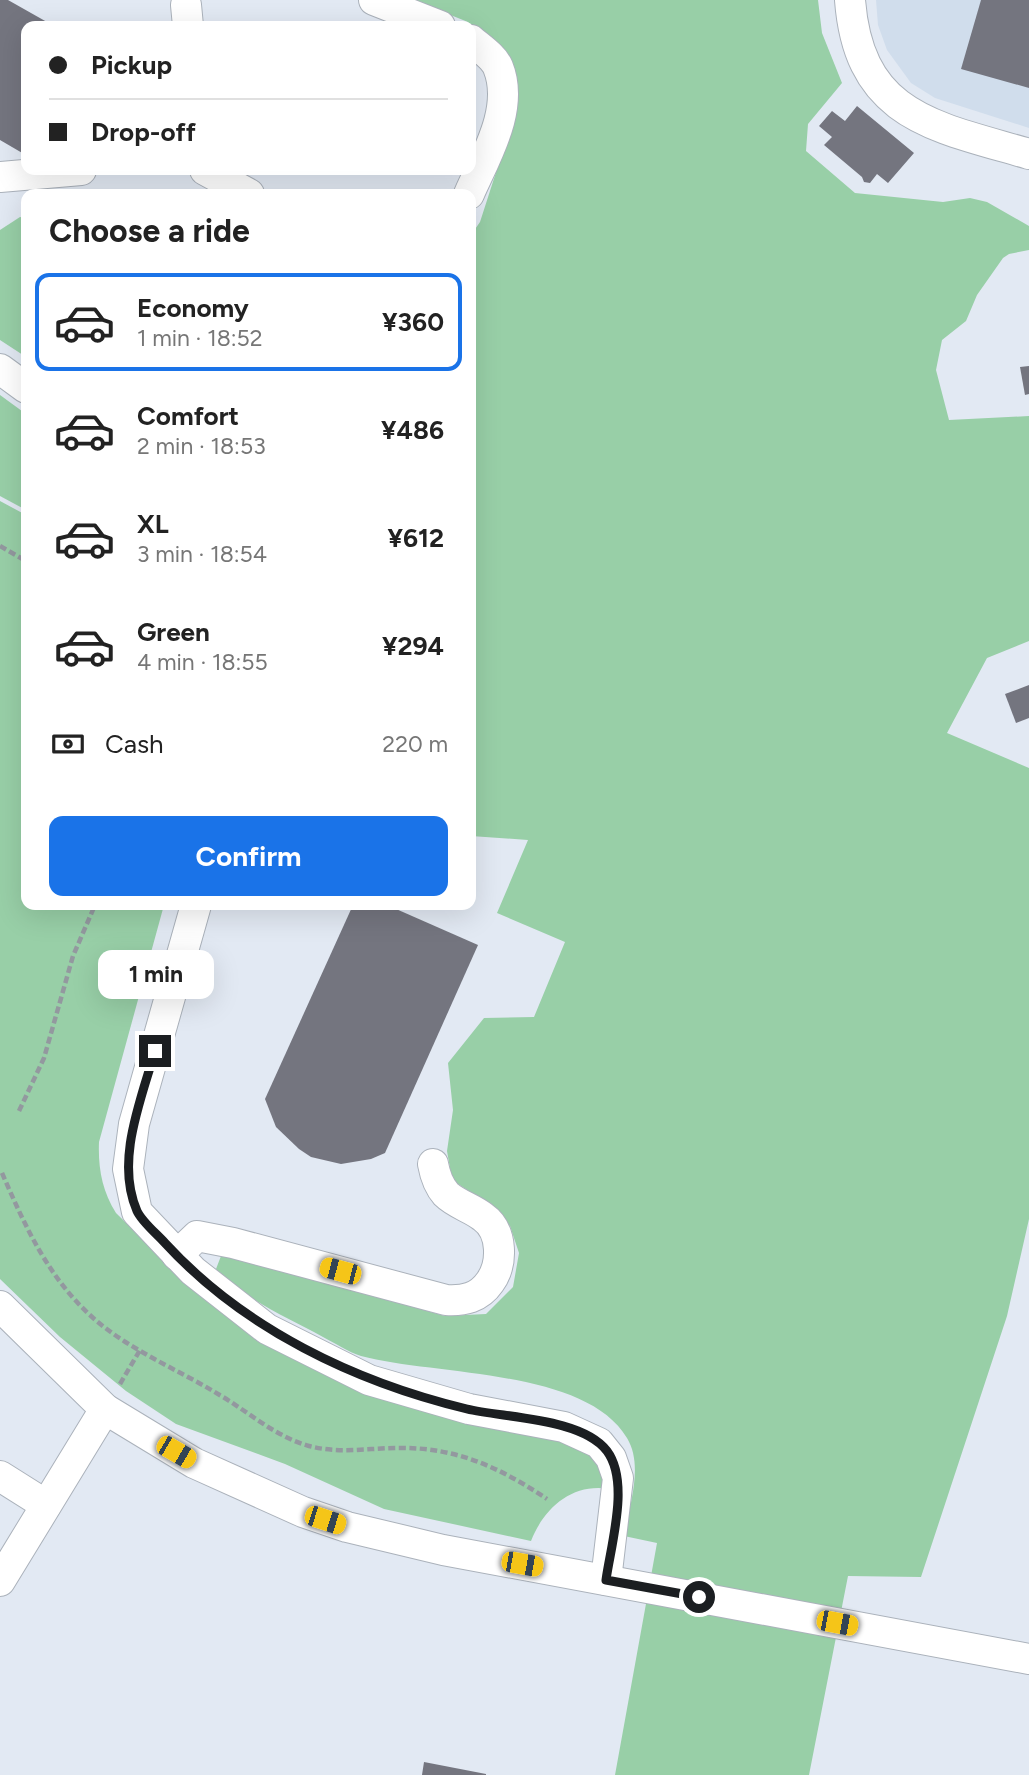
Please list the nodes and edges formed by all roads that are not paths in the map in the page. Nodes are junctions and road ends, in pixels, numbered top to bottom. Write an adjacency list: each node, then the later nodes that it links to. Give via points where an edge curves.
1 (374, 0): 3 (street)
2 (850, 0): 5 (street, via 858,48 881,88 899,106 938,127)
3 (427, 21)
4 (476, 45): 10 (street, via 498,66 503,97 497,133)
5 (1029, 154)
6 (23, 175): 8 (street)
7 (214, 175): 9 (street)
8 (0, 177)
9 (240, 189)
10 (471, 189)
11 (0, 369): 12 (street)
12 (21, 384)
13 (195, 910): 15 (street, via 134,1124 128,1170 137,1212)
14 (433, 1164): 15 (street, via 448,1196 483,1217 495,1233 498,1263 479,1295 446,1300 197,1236)
15 (177, 1255): 20 (street, via 267,1329 369,1380 469,1409 564,1427 599,1443 618,1478)
16 (0, 1306): 17 (street)
17 (110, 1400): 19 (street); 20 (street, via 218,1475 303,1513 392,1539)
18 (0, 1476): 19 (street)
19 (46, 1505): 21 (street)
20 (606, 1580): 22 (street)
21 (0, 1581)
22 (1029, 1659)

